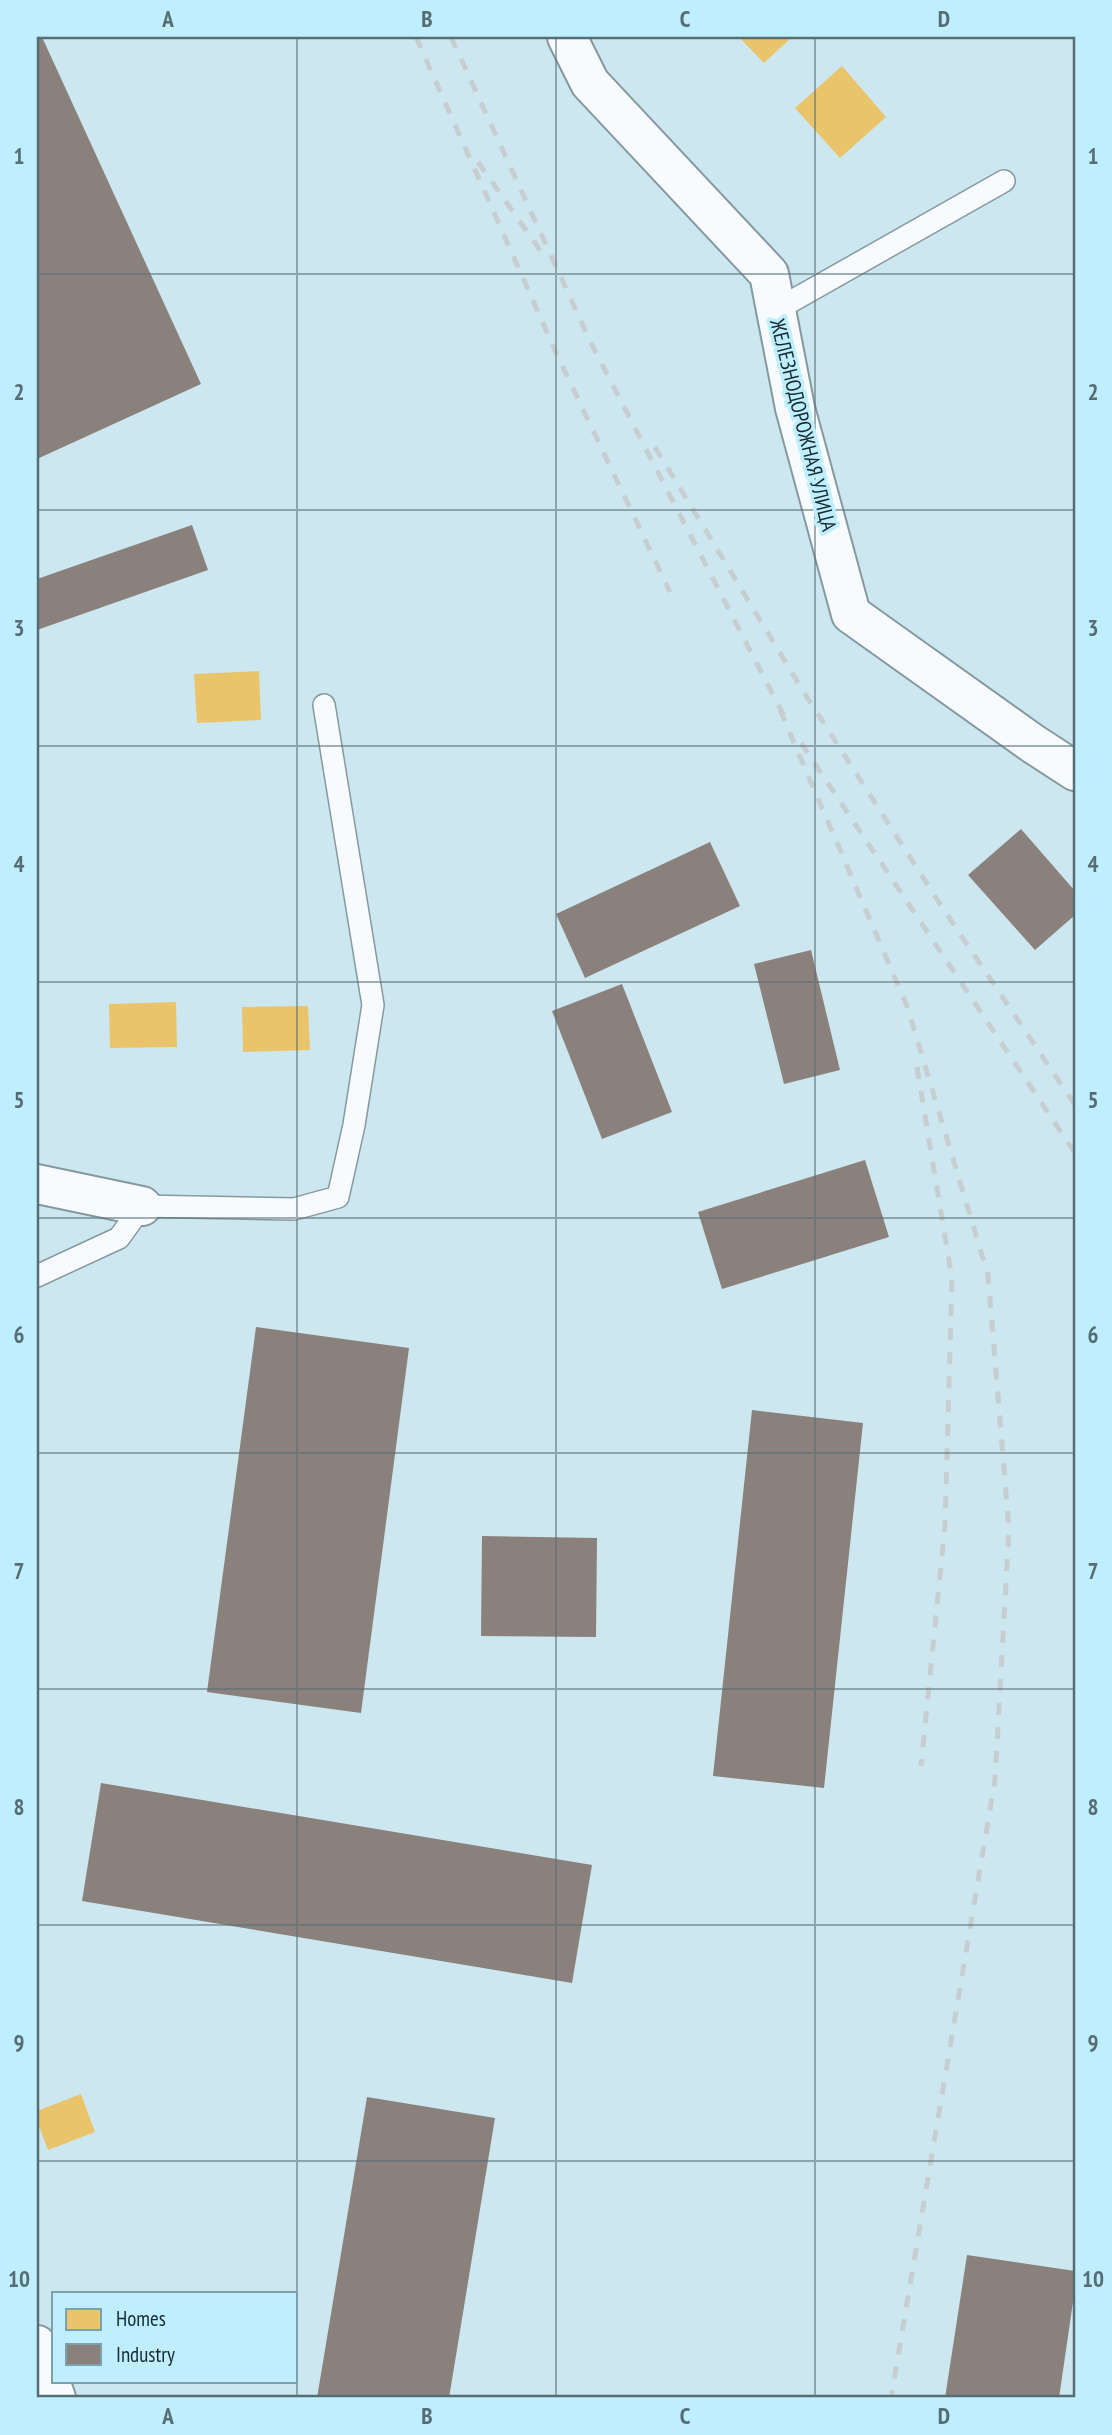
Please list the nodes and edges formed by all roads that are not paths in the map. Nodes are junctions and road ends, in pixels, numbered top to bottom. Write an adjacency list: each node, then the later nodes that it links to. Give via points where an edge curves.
1 (567, 37): 3 (street, ЖЕЛЕЗНОДОРОЖНАЯ УЛИЦА, via 590,83 769,274)
2 (1004, 181): 3 (lane)
3 (776, 310): 5 (street, ЖЕЛЕЗНОДОРОЖНАЯ УЛИЦА, via 794,408 851,614)
4 (324, 705): 7 (lane, via 373,1006 338,1197 294,1209)
5 (1075, 771)
6 (37, 1184): 7 (street)
7 (142, 1206): 8 (lane, via 119,1238)
8 (37, 1276)
9 (37, 2345): 10 (street)
10 (56, 2398)

